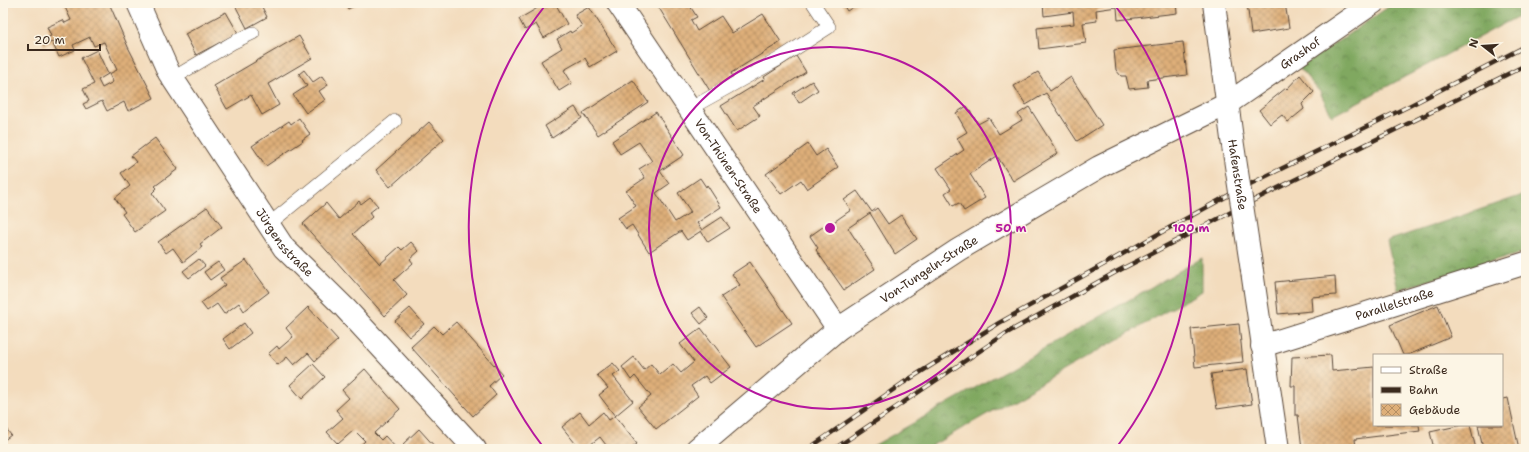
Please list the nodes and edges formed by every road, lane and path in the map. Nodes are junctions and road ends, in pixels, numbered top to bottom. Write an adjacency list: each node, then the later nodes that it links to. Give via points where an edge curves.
1 (138, 3): 7 (street, Jürgensstraße)
2 (618, 3): 9 (street, Von-Thünen-Straße)
3 (814, 3): 9 (lane, via 829,26 779,59)
4 (1214, 3): 8 (street, Hafenstraße)
5 (1373, 3): 8 (street, Grashof)
6 (253, 33): 7 (lane)
7 (173, 78): 11 (street, Jürgensstraße)
8 (1227, 104): 13 (street, Von-Tungeln-Straße, via 1099,167 958,250); 14 (street, Hafenstraße, bridge)
9 (689, 108): 13 (street, Von-Thünen-Straße)
10 (394, 121): 11 (lane)
11 (268, 224): 15 (street, Jürgensstraße, via 284,248 345,308)
12 (1526, 263): 14 (street, Parallelstraße)
13 (838, 329): 16 (street, Von-Tungeln-Straße)
14 (1262, 346): 17 (street, Hafenstraße)
15 (475, 449)
16 (697, 449)
17 (1278, 449)

